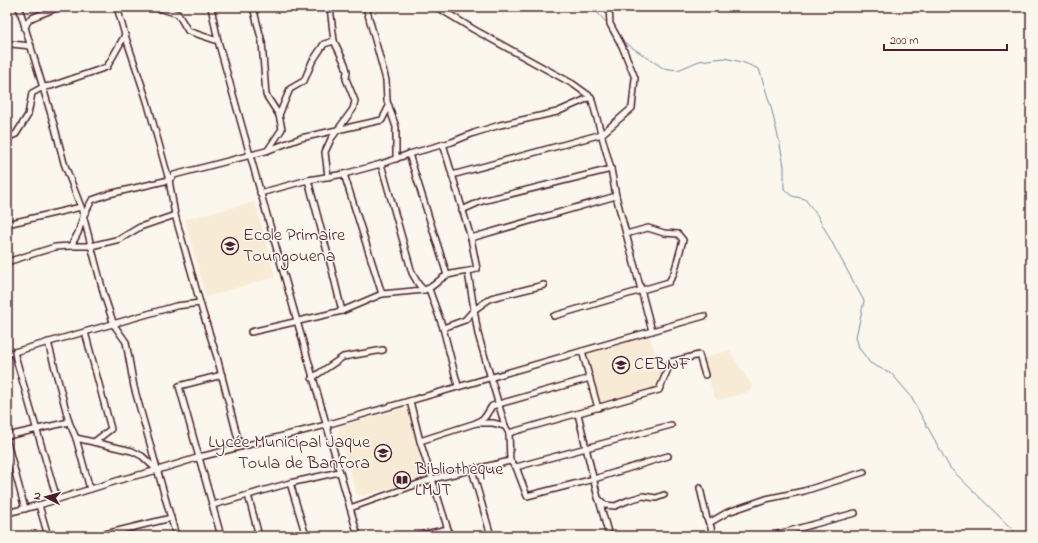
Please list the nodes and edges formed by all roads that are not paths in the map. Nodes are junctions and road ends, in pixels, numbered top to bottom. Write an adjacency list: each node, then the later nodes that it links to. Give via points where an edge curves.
1 (19, 7): 11 (street)
2 (58, 7): 11 (street, via 28,20)
3 (117, 7): 12 (street)
4 (148, 7): 13 (street, via 178,14 188,30)
5 (211, 7): 13 (street)
6 (253, 7): 20 (street, via 262,42 266,95)
7 (330, 7): 14 (street)
8 (366, 7): 19 (street, via 386,80)
9 (437, 7): 18 (street, via 573,84)
10 (609, 7): 22 (street, via 610,24 635,78 632,108)
11 (25, 28): 16 (street)
12 (125, 35): 17 (street, via 107,67); 34 (street)
13 (218, 41): 27 (street)
14 (334, 41): 20 (street, via 324,44 304,81 290,89); 21 (street, via 345,64 346,79 355,101)
15 (7, 45): 16 (street)
16 (31, 46): 17 (street)
17 (43, 87): 23 (street, via 32,93 28,115 16,134); 38 (street, via 64,163)
18 (590, 97): 22 (street); 24 (street, via 557,112 500,125)
19 (389, 106): 21 (street, via 382,120); 28 (street, via 396,127)
20 (279, 115): 25 (street, via 282,129)
21 (339, 130): 25 (street, via 301,138); 33 (street, via 325,152)
22 (602, 134): 30 (street); 32 (street)
23 (7, 138)
24 (443, 144): 26 (street); 32 (street)
25 (268, 150): 27 (street)
26 (409, 154): 28 (street); 49 (street)
27 (250, 156): 34 (street, via 174,175); 36 (street)
28 (396, 158): 29 (street)
29 (381, 164): 31 (street); 51 (street, via 412,273 419,285)
30 (611, 169): 37 (street); 39 (street, via 482,201)
31 (344, 174): 33 (street); 53 (street)
32 (452, 175): 39 (street)
33 (328, 177): 35 (street)
34 (169, 180): 40 (street); 41 (street, via 92,200)
35 (308, 180): 36 (street); 56 (street)
36 (260, 193): 59 (street)
37 (616, 196): 43 (street); 44 (street)
38 (81, 207): 41 (street); 42 (street)
39 (462, 210): 44 (street)
40 (175, 215): 46 (street, via 140,227 120,239); 54 (street)
41 (83, 217): 45 (street); 46 (street)
42 (7, 224)
43 (626, 234): 52 (street); 52 (street, via 648,228 678,234 683,240 669,282)
44 (471, 238): 48 (street, via 477,269)
45 (71, 246): 46 (street); 47 (street, via 55,247)
46 (91, 246): 60 (street)
47 (7, 262)
48 (468, 272): 49 (street); 55 (street)
49 (447, 275): 51 (street)
50 (544, 284): 55 (street, via 491,298)
51 (426, 289): 53 (street); 61 (street)
52 (641, 290): 57 (street); 62 (street)
53 (382, 294): 56 (street)
54 (200, 303): 60 (street, via 176,306); 71 (street)
55 (474, 310): 61 (street, via 466,320); 72 (street)
56 (342, 311): 59 (street)
57 (554, 316)
58 (704, 316): 62 (street)
59 (296, 322): 64 (street); 73 (street)
60 (114, 324): 63 (street); 98 (street, via 126,342 134,387)
61 (443, 328): 75 (street)
62 (652, 331): 67 (street)
63 (85, 332): 65 (street); 91 (street, via 111,429)
64 (250, 332)
65 (48, 342): 68 (street); 80 (street)
66 (383, 350): 73 (street, via 343,357)
67 (582, 351): 72 (street); 74 (street)
68 (14, 352): 69 (street); 85 (street)
69 (7, 354)
70 (705, 375): 78 (street, via 699,356 671,362 659,390)
71 (222, 376): 92 (street); 95 (street, via 179,386)
72 (490, 376): 75 (street); 77 (street)
73 (312, 378): 82 (street)
74 (590, 378): 77 (street); 78 (street)
75 (458, 386): 76 (street)
76 (410, 401): 82 (street); 89 (street)
77 (499, 404): 81 (street, via 492,406 485,417); 84 (street)
78 (598, 408): 79 (street)
79 (578, 414): 86 (street); 93 (street)
80 (69, 422): 85 (street); 88 (street)
81 (476, 423): 84 (street); 89 (street)
82 (326, 425): 92 (street); 100 (street)
83 (671, 425): 93 (street)
84 (505, 426): 86 (street)
85 (37, 429): 87 (street); 110 (street)
86 (509, 433): 96 (street)
87 (7, 436)
88 (76, 438): 91 (street); 106 (street)
89 (420, 441): 102 (street)
90 (7, 442): 114 (street)
91 (94, 442): 98 (street, via 132,451)
92 (240, 448): 95 (street)
93 (586, 448): 97 (street); 103 (street)
94 (668, 456): 103 (street)
95 (200, 457): 98 (street); 112 (street)
96 (510, 461): 97 (street); 99 (street)
97 (516, 467): 103 (street, via 527,496)
98 (158, 470): 106 (street); 117 (street)
99 (472, 470): 102 (street); 129 (street)
100 (339, 472): 104 (street); 113 (street)
101 (864, 472): 118 (street, via 804,491 766,499 728,512)
102 (432, 479): 113 (street); 119 (street)
103 (594, 479): 109 (street)
104 (290, 483): 107 (street); 125 (street)
105 (700, 488): 118 (street)
106 (90, 489): 110 (street)
107 (248, 495): 112 (street); 124 (street)
108 (664, 495): 109 (street, via 656,498 643,496 615,506 605,505)
109 (598, 498): 130 (street)
110 (57, 499): 111 (street)
111 (39, 505): 114 (street); 120 (street)
112 (212, 505): 123 (street)
113 (350, 508): 126 (street)
114 (25, 509): 115 (street)
115 (7, 513)
116 (855, 513): 132 (street)
117 (171, 518): 121 (street); 122 (street)
118 (709, 523): 131 (street)
119 (448, 529): 127 (street); 128 (street)
120 (48, 536)
121 (97, 536)
122 (176, 536)
123 (221, 536)
124 (259, 536)
125 (306, 536)
126 (358, 536)
127 (416, 536)
128 (450, 536)
129 (491, 536)
130 (609, 536)
131 (712, 536)
132 (771, 536)

